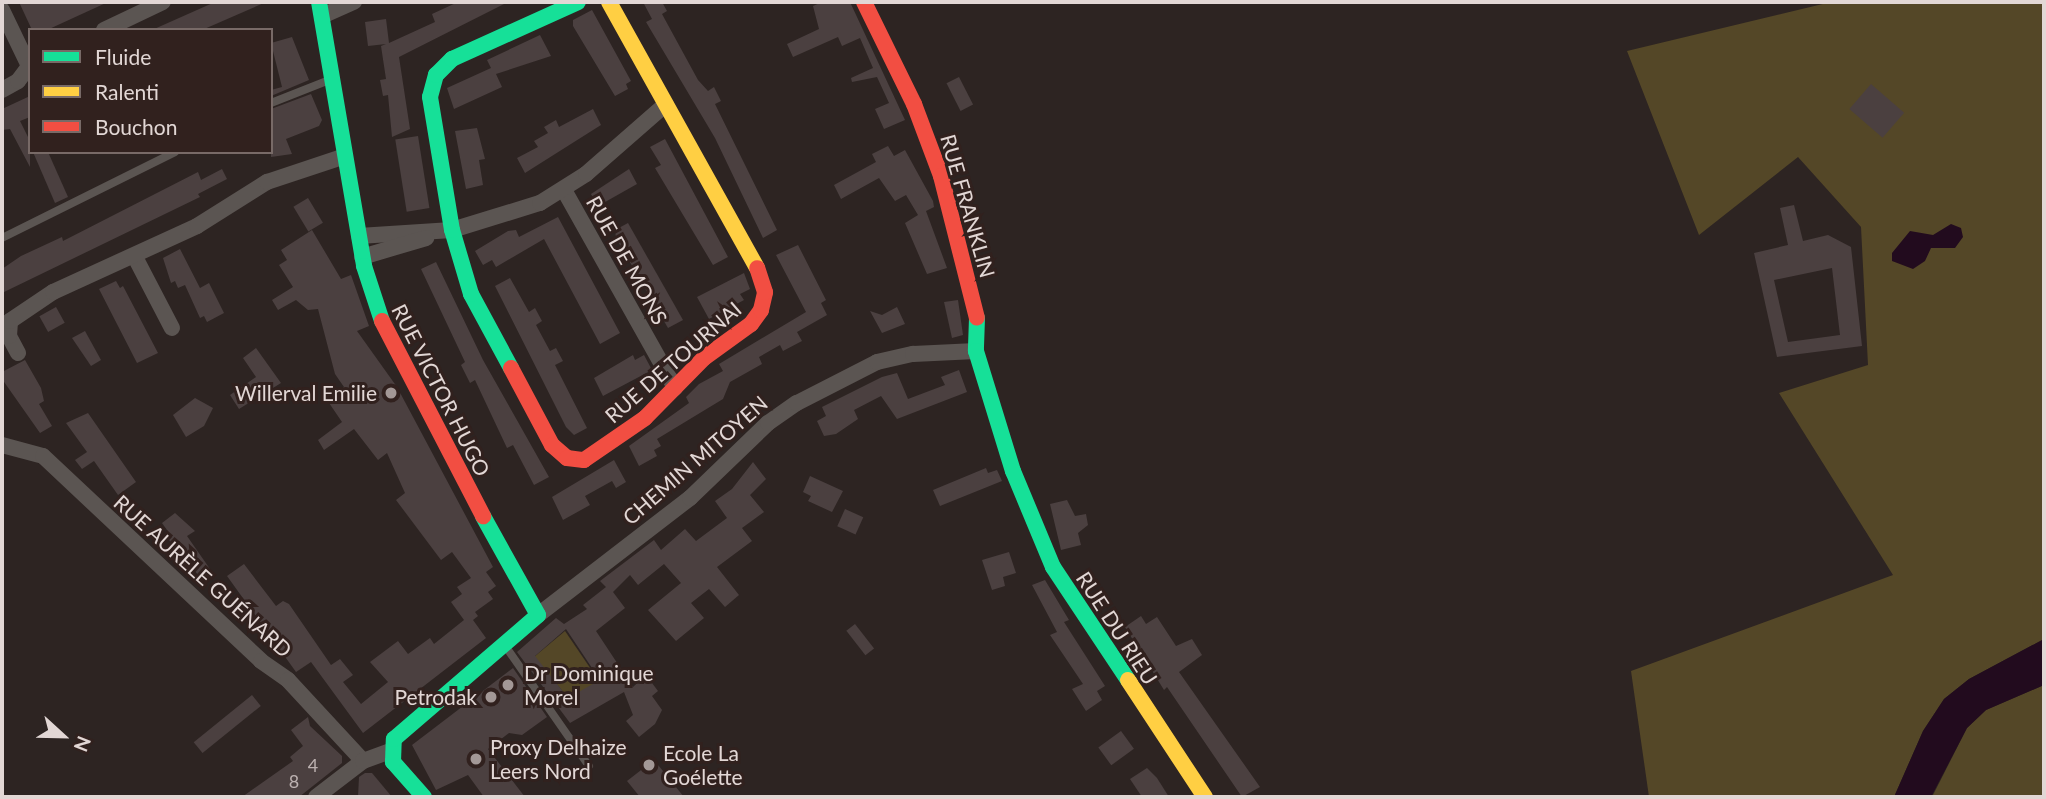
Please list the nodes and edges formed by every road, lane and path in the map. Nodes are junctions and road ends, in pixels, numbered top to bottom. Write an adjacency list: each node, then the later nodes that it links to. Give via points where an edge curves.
1 (163, 2): 8 (street)
2 (354, 2): 6 (street)
3 (578, 2): 18 (street, RUE DE TOURNAI, via 452,59 436,75 430,97)
4 (609, 2): 14 (street, RUE DE TOURNAI)
5 (864, 2): 24 (street, RUE FRANKLIN, via 914,104 941,176 978,322)
6 (320, 9): 11 (street, RUE VICTOR HUGO)
7 (2, 10): 9 (street)
8 (108, 28)
9 (28, 64)
10 (28, 67): 12 (street, via 18,81)
11 (331, 79): 13 (lane); 16 (street, RUE VICTOR HUGO)
12 (2, 90)
13 (273, 102)
14 (666, 104): 17 (street); 26 (street, RUE DE TOURNAI, via 760,274 765,292 761,310 751,324 704,358)
15 (171, 154): 20 (lane)
16 (345, 156): 19 (street, RUE VICTOR HUGO); 21 (street, via 267,182 197,226)
17 (564, 190): 18 (street, via 499,219); 26 (street, RUE DE MONS)
18 (452, 230): 19 (street); 22 (street); 26 (street, RUE DE TOURNAI, via 477,309 559,453 575,460 593,457 658,407)
19 (359, 236): 22 (street, RUE VICTOR HUGO)
20 (2, 238)
21 (135, 257): 23 (street); 25 (street, via 53,292 10,321 9,335)
22 (362, 257): 28 (street, RUE VICTOR HUGO, via 377,311 398,358)
23 (172, 328)
24 (976, 351): 28 (street, CHEMIN MITOYEN, via 913,354 877,362 797,403 768,423 690,498); 35 (street, RUE DU RIEU, via 1013,471 1053,567)
25 (18, 353)
26 (675, 388)
27 (2, 445): 31 (street, RUE AURÈLE GUÉNARD, via 43,456 261,661 288,680)
28 (538, 615): 29 (street)
29 (504, 645): 30 (street, via 402,730); 32 (lane)
30 (390, 751): 31 (street); 34 (street, via 395,766)
31 (363, 761): 33 (street)
32 (589, 766)
33 (316, 797)
34 (424, 797)
35 (1205, 797)

